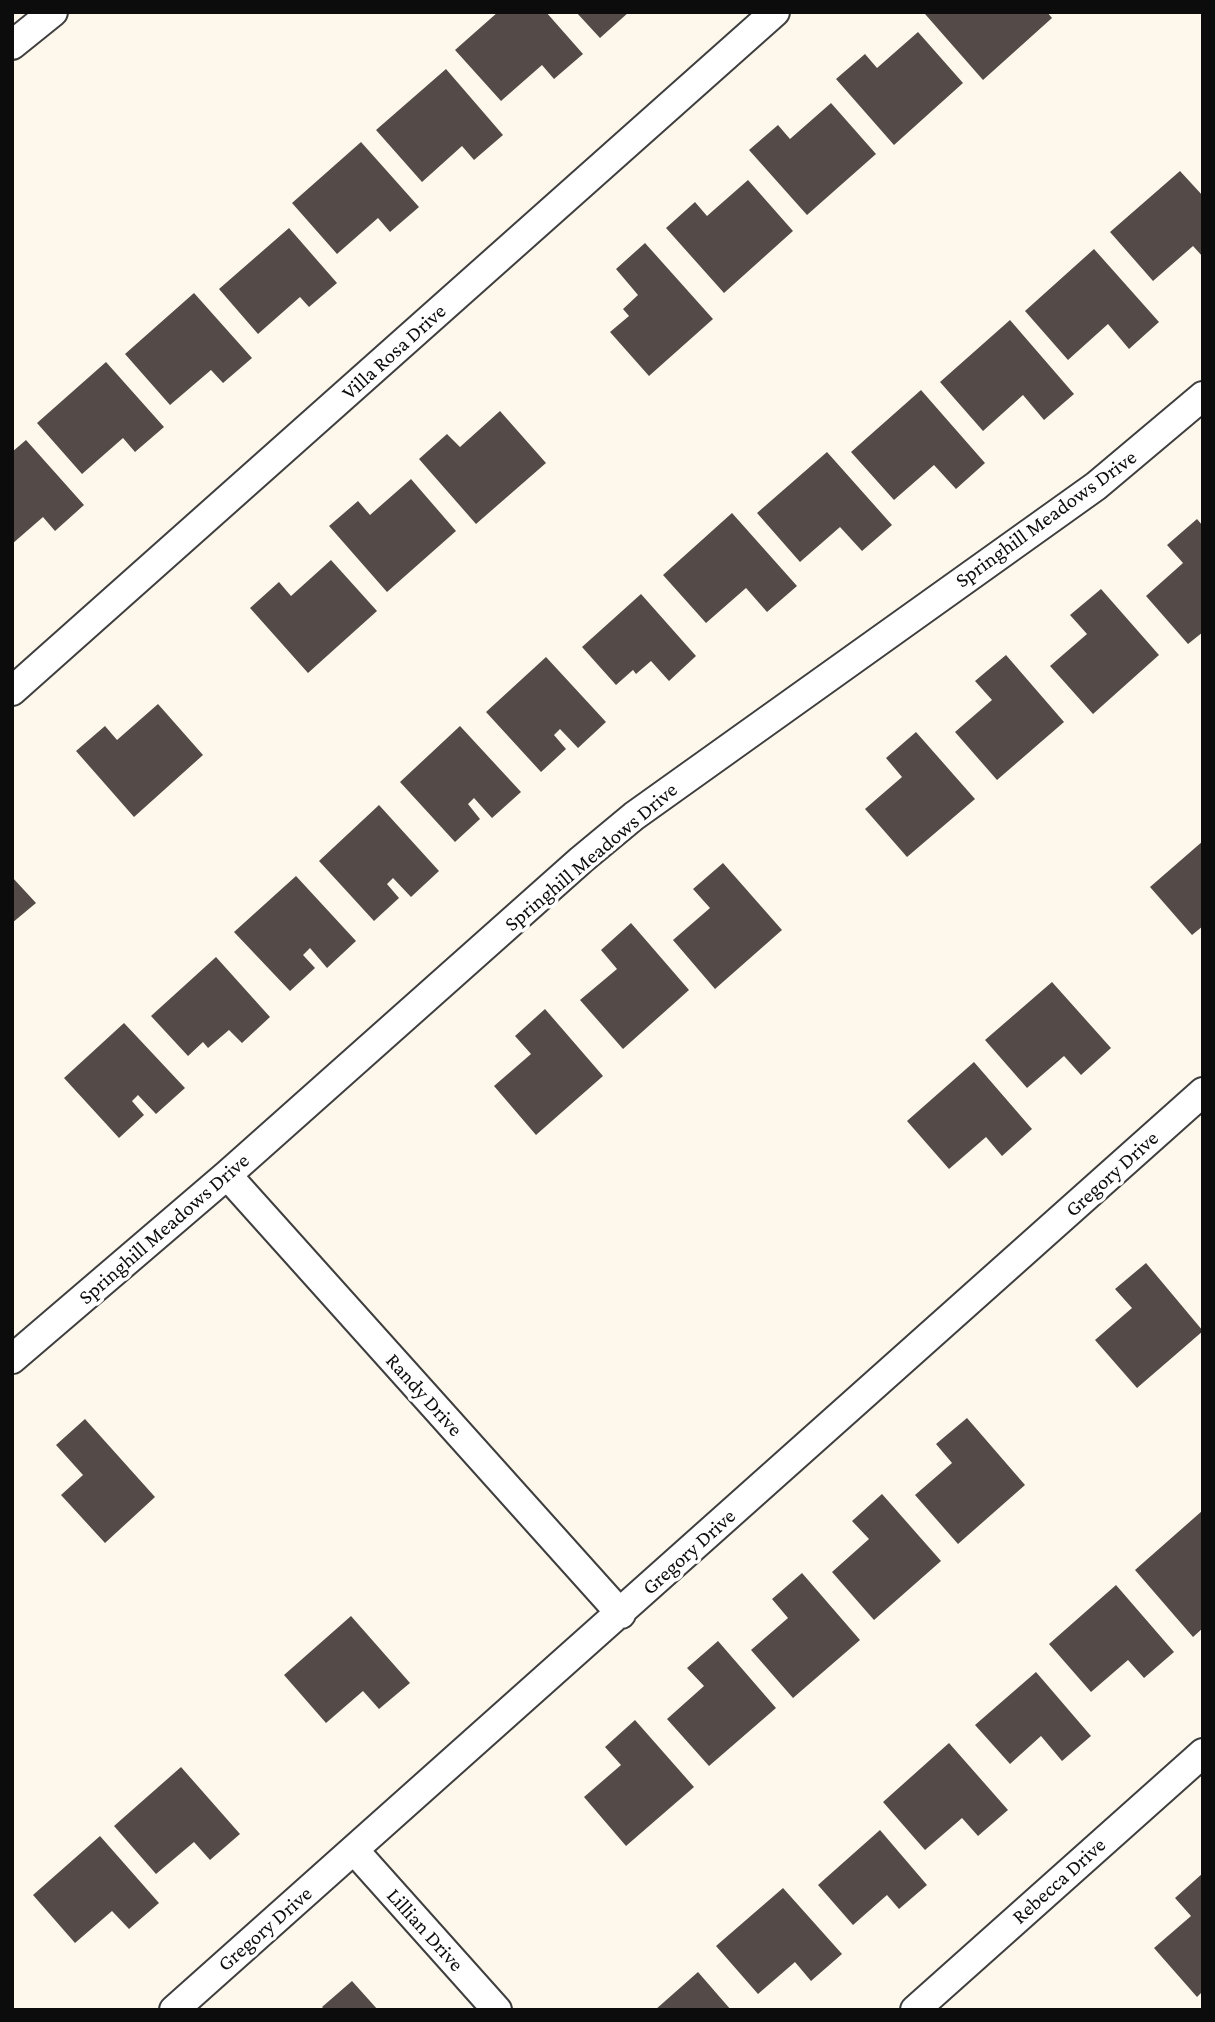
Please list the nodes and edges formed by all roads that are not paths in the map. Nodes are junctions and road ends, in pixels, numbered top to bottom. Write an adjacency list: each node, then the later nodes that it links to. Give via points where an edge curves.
1 (53, 12): 3 (street)
2 (775, 12): 5 (street, Villa Rosa Drive)
3 (12, 45)
4 (1203, 396): 7 (street, Springhill Meadows Drive, via 1096,486 634,816)
5 (12, 691)
6 (1203, 1092): 9 (street, Gregory Drive)
7 (227, 1175): 8 (street, Springhill Meadows Drive); 9 (street, Randy Drive)
8 (12, 1359)
9 (621, 1614): 11 (street, Gregory Drive)
10 (1203, 1753): 14 (street, Rebecca Drive)
11 (354, 1850): 12 (street, Gregory Drive); 13 (street, Lillian Drive)
12 (174, 2010)
13 (497, 2010)
14 (915, 2010)

